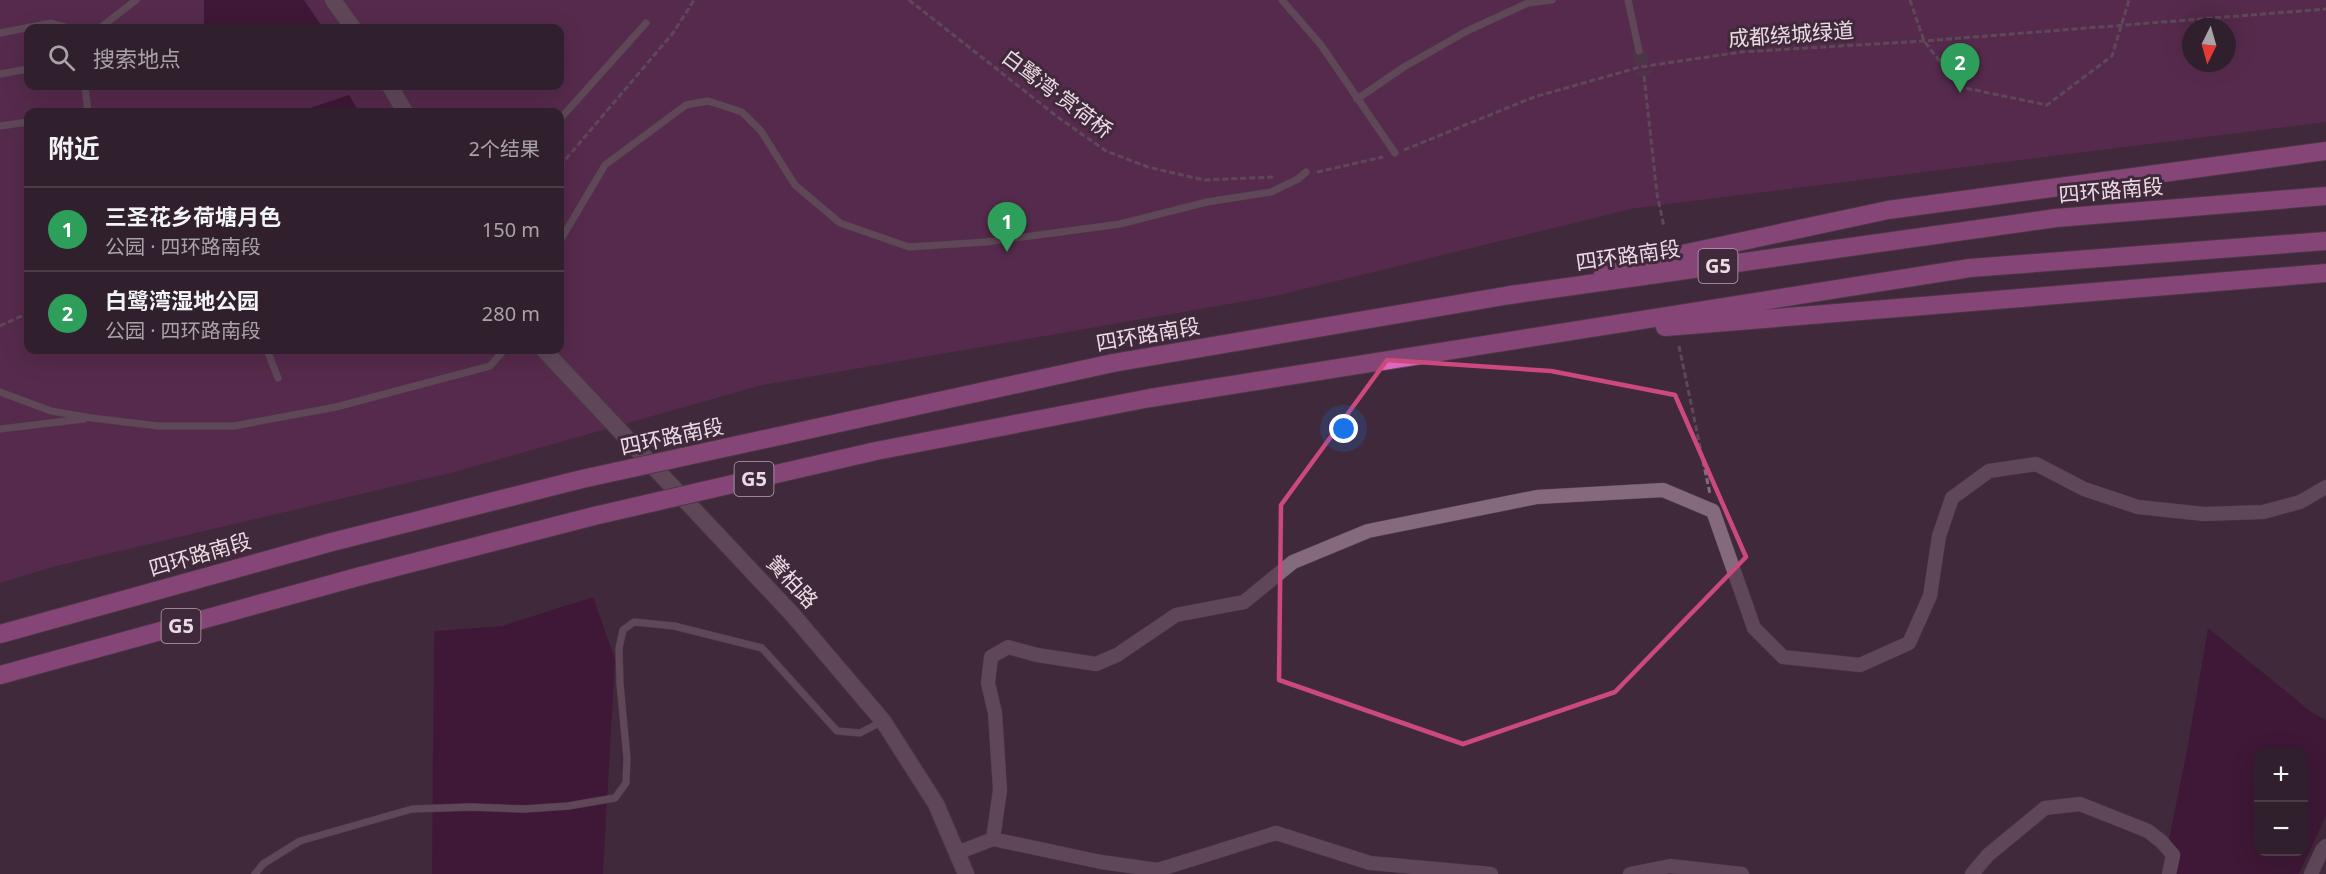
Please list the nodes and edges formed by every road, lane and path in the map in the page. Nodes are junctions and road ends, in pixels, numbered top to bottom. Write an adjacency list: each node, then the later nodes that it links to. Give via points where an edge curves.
1 (136, 0): 12 (lane)
2 (333, 0): 13 (street)
3 (694, 0): 32 (path, via 673,33)
4 (909, 0): 34 (path, 白鹭湾·赏荷桥, via 1106,151 1148,167 1204,180)
5 (1282, 0): 24 (lane, via 1321,45)
6 (1552, 0): 24 (lane, via 1528,3 1467,31)
7 (1628, 0): 18 (lane)
8 (1910, 0): 17 (path)
9 (2129, 0): 14 (path)
10 (2326, 9): 14 (path, 成都绕城绿道)
11 (646, 23): 27 (lane)
12 (105, 24)
13 (349, 24)
14 (2122, 25): 17 (path, 成都绕城绿道); 17 (path, via 2112,57 2047,105 1960,87)
15 (24, 28): 16 (lane)
16 (0, 33)
17 (1924, 41): 31 (path, 成都绕城绿道, via 1741,52 1640,67 1533,97)
18 (1639, 51)
19 (24, 70): 20 (lane)
20 (0, 74)
21 (1644, 76): 36 (path)
22 (85, 90): 25 (lane)
23 (392, 90): 26 (street)
24 (1357, 99): 31 (lane)
25 (87, 108)
26 (403, 108)
27 (564, 115)
28 (24, 123): 29 (lane)
29 (0, 126)
30 (2326, 151): 40 (highway, via 1888,210)
31 (1395, 153): 33 (path, 成都绕城绿道, via 1363,163)
32 (564, 161)
33 (1305, 172): 37 (lane, via 1270,192 1207,202 1120,224 986,242 909,247 840,223 795,184 761,131 742,112 708,101 686,105 605,165)
34 (1275, 177)
35 (2326, 196): 40 (highway, 四环路南段 / G5, via 2056,218)
36 (1664, 227)
37 (564, 234)
38 (2326, 241): 43 (highway, G5, via 1970,268)
39 (2326, 273): 43 (highway)
40 (1408, 312): 54 (highway, 四环路南段 / G5, bridge, via 1113,363 582,479 332,542)
41 (24, 315): 42 (path)
42 (0, 326)
43 (1520, 339): 55 (highway, G5, bridge, via 1150,398 876,451 594,516)
44 (1679, 346): 53 (path)
45 (269, 354): 48 (lane)
46 (500, 354): 50 (lane, via 490,366 336,407 234,426 158,426)
47 (548, 354): 56 (street, 黉柏路, via 792,614)
48 (278, 378)
49 (0, 392): 50 (lane, via 51,411)
50 (92, 418): 51 (lane)
51 (0, 429)
52 (2326, 487): 53 (street, via 2300,502 2263,512 2204,514 2138,507 2084,489 2036,464 1989,471 1952,498 1940,536 1930,596 1909,643 1860,665 1783,657 1754,628)
53 (1713, 511): 57 (street, via 1663,490 1537,497 1368,531 1293,562 1244,602 1176,615 1117,655 1096,664 1037,656 1008,647 991,657 988,683 995,713 1000,790)
54 (0, 634)
55 (0, 675)
56 (883, 722): 59 (street, 黉柏路, via 936,804); 60 (lane, via 860,733 837,731 762,648 674,626 634,622 623,630 619,648 627,758 626,783 615,798 524,809 412,809 300,841 263,864)
57 (993, 839): 59 (street); 62 (street, via 1158,870 1276,833 1370,863)
58 (2326, 846): 67 (street)
59 (957, 853): 61 (street, 黉柏路)
60 (255, 874)
61 (966, 874)
62 (1491, 874)
63 (1630, 874): 64 (street, via 1670,866)
64 (1742, 874)
65 (1972, 874): 66 (street, via 1988,855 2045,808 2080,804 2148,831 2162,842 2173,855)
66 (2169, 874)
67 (2312, 874)

